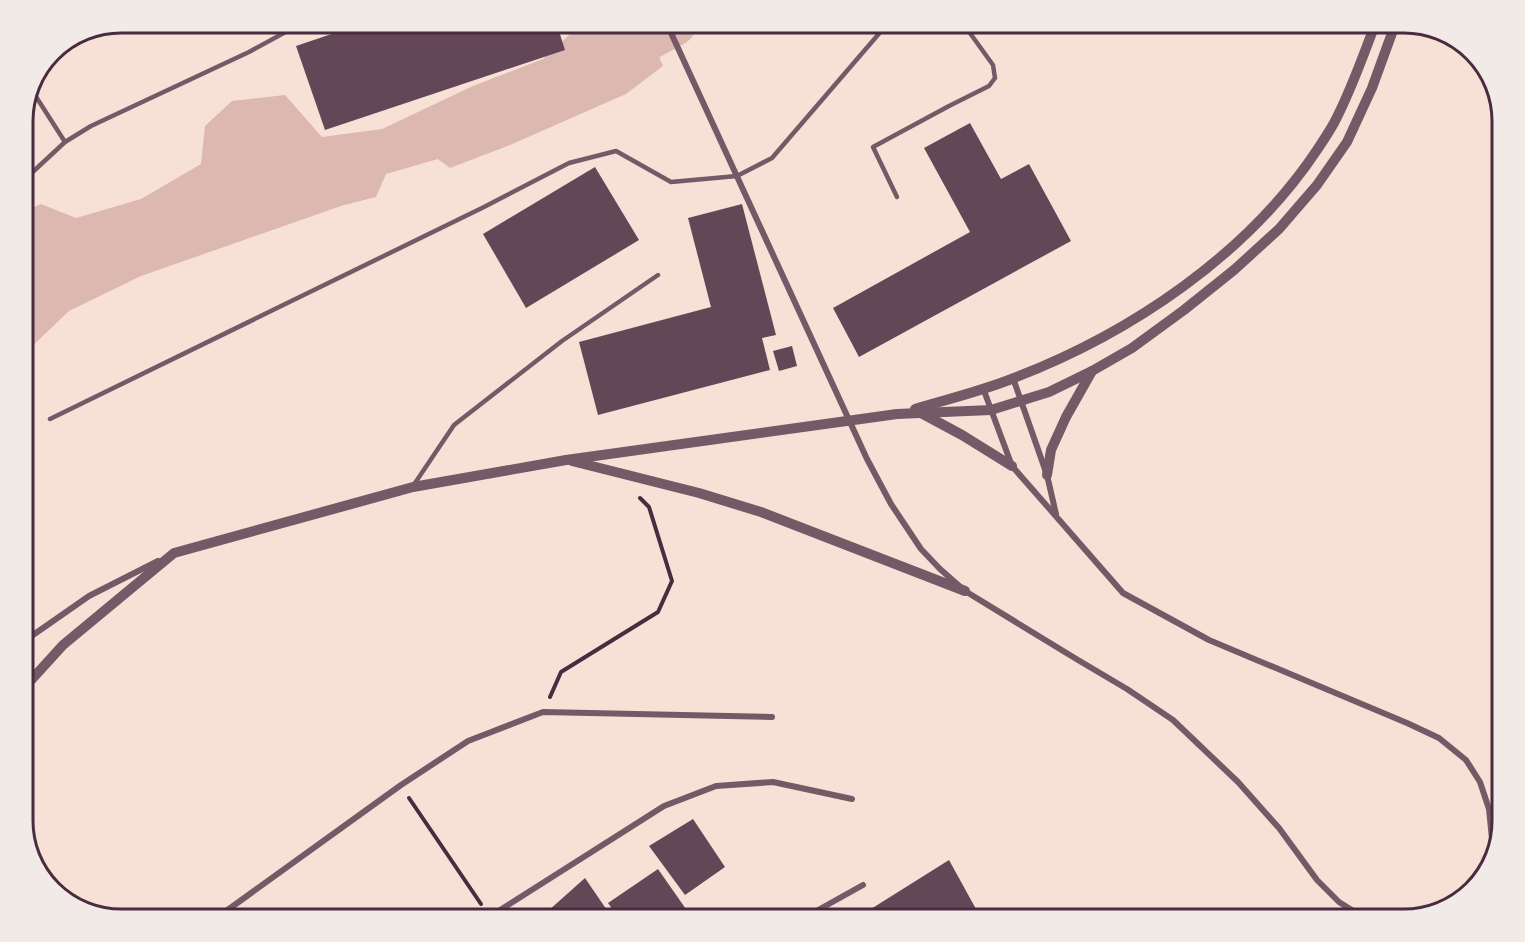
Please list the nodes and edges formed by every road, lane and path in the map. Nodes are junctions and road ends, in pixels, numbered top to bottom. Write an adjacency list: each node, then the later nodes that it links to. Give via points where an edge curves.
1 (284, 33): 8 (lane)
2 (671, 33): 10 (street)
3 (880, 33): 10 (lane, via 772,158)
4 (970, 33): 11 (lane, via 993,65 995,78 989,86 873,147)
5 (1372, 33): 14 (street, via 1334,124 1304,170 1266,215 1176,292 1124,326)
6 (1392, 33): 13 (street, via 1347,142 1286,220 1234,270 1184,310)
7 (36, 97): 8 (lane)
8 (64, 142): 9 (lane)
9 (33, 171)
10 (737, 176): 20 (lane, via 671,182 616,151 569,163); 28 (street, via 891,504 921,549)
11 (897, 197)
12 (658, 274): 25 (lane, via 454,424)
13 (1092, 371): 16 (street); 24 (street, via 1066,417 1052,450)
14 (1014, 378): 15 (street); 16 (street)
15 (983, 388): 17 (street); 19 (street)
16 (1022, 401): 17 (street); 24 (street)
17 (991, 410): 18 (street); 22 (street)
18 (921, 413): 19 (street); 22 (street)
19 (897, 414): 21 (street)
20 (50, 419)
21 (566, 459): 23 (street); 25 (street)
22 (1012, 466): 26 (street)
23 (612, 470): 28 (street, via 761,512); 31 (path, via 649,507 672,580 658,612 561,672)
24 (1047, 475): 26 (street)
25 (413, 487): 27 (street)
26 (1057, 518): 35 (street, via 1124,593 1209,640 1438,738 1466,760 1480,782)
27 (174, 553): 29 (street, via 89,596); 30 (street, via 63,645)
28 (964, 591): 41 (street, via 1173,720 1238,782 1279,828 1317,880)
29 (33, 635)
30 (33, 678)
31 (543, 712): 32 (street); 33 (street, via 468,741)
32 (772, 717)
33 (401, 785): 37 (street); 38 (path)
34 (852, 799): 39 (street, via 773,782 716,786 664,806)
35 (1491, 831)
36 (863, 885): 40 (street)
37 (230, 909)
38 (482, 909)
39 (505, 909)
40 (821, 909)
41 (1350, 909)

